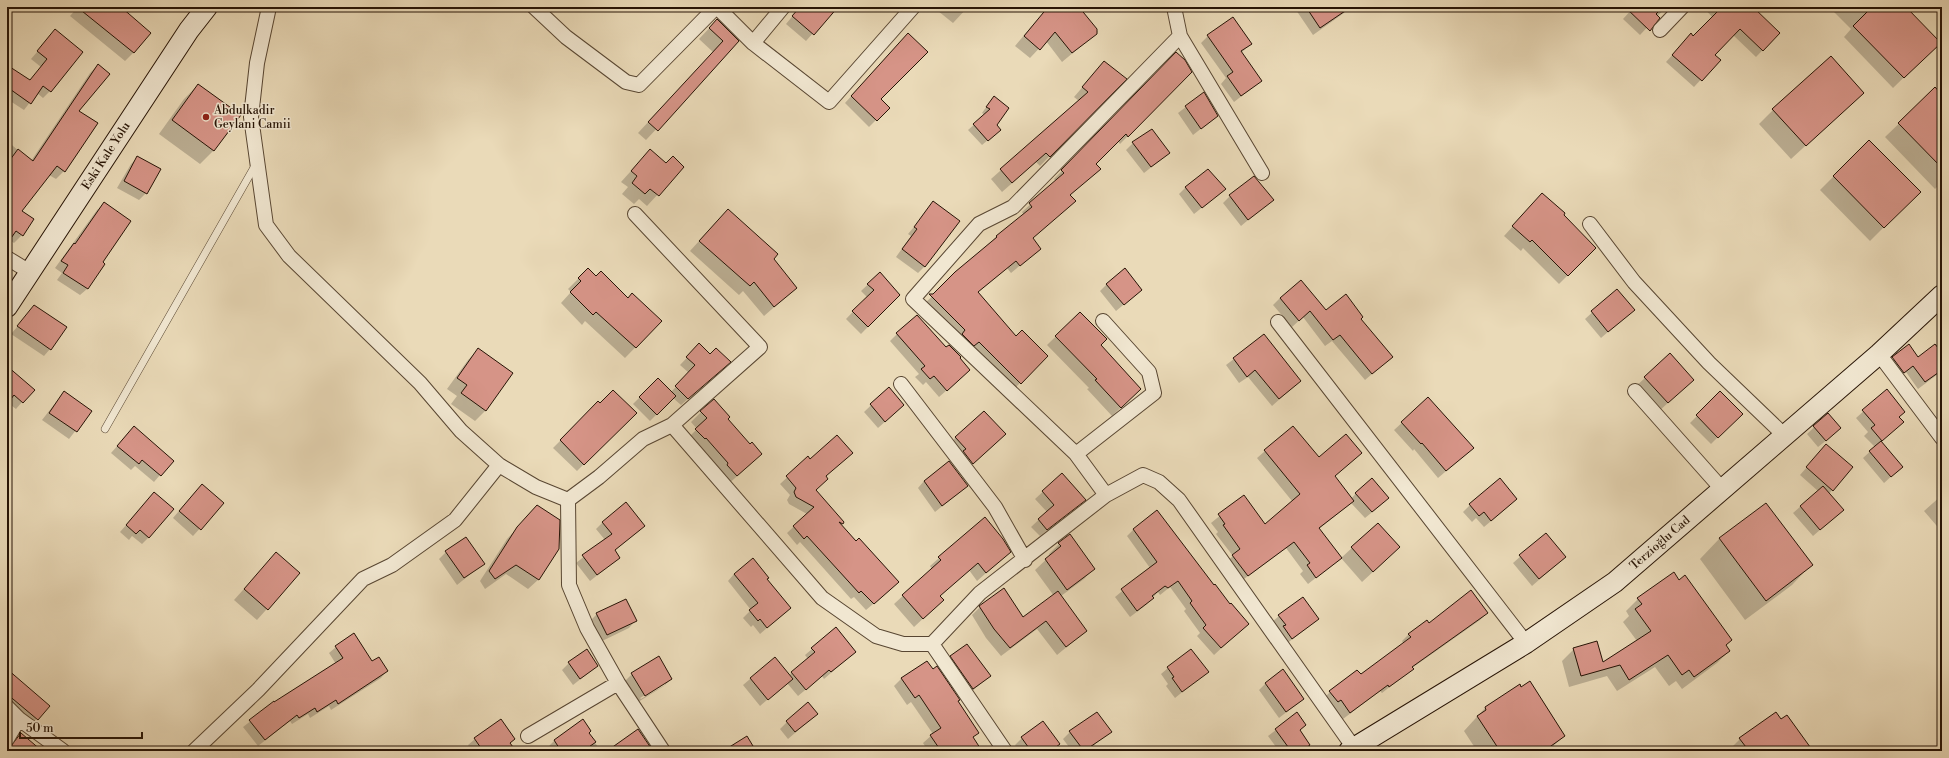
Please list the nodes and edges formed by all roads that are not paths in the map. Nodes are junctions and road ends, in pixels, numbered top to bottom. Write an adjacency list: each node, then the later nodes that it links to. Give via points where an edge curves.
1 (207, 7): 17 (street, Eski Kale Yolu, via 189,30)
2 (269, 7): 12 (street, via 257,63 251,117)
3 (534, 7): 4 (street, via 566,37 626,82 639,85)
4 (716, 7): 11 (street)
5 (783, 7): 11 (street)
6 (913, 7): 11 (street, via 829,102)
7 (1174, 7): 10 (street)
8 (1682, 7): 9 (street)
9 (1660, 30)
10 (1180, 36): 13 (street); 29 (street, via 1013,207 979,224 913,299)
11 (753, 43)
12 (256, 164): 26 (lane); 30 (street, via 266,225 289,256 420,383 461,431)
13 (1262, 173)
14 (635, 214): 25 (street, via 760,346)
15 (1590, 224): 27 (street, via 1634,282 1709,363)
16 (7, 258): 17 (street)
17 (30, 272): 19 (street, Eski Kale Yolu)
18 (1942, 295): 22 (street, Terzioğlu Cad)
19 (7, 307)
20 (1103, 321): 29 (street, via 1149,372 1154,393)
21 (1278, 322): 35 (street)
22 (1879, 354): 27 (street, Terzioğlu Cad); 28 (street)
23 (901, 384): 34 (street, via 995,508)
24 (1635, 391): 31 (street)
25 (672, 425): 33 (street, via 643,439 599,478); 36 (street, via 822,598 876,636 903,644)
26 (105, 429)
27 (1784, 435): 31 (street, Terzioğlu Cad)
28 (1942, 438)
29 (1076, 454): 32 (street)
30 (499, 465): 33 (street, via 536,487); 44 (street, via 455,520 392,565 363,579 258,690)
31 (1722, 489): 35 (street, Terzioğlu Cad, via 1615,582)
32 (1106, 496): 34 (street); 42 (street, via 1143,475 1159,482 1179,500)
33 (568, 500): 37 (street, via 568,585 587,628)
34 (1025, 560): 36 (street, via 980,593)
35 (1526, 643): 42 (street, Terzioğlu Cad)
36 (932, 644): 46 (street)
37 (618, 683): 40 (street); 45 (street)
38 (7, 707): 39 (street)
39 (19, 719): 41 (street); 43 (street)
40 (528, 736)
41 (7, 739)
42 (1351, 749)
43 (63, 751)
44 (194, 751)
45 (663, 751)
46 (1005, 751)

